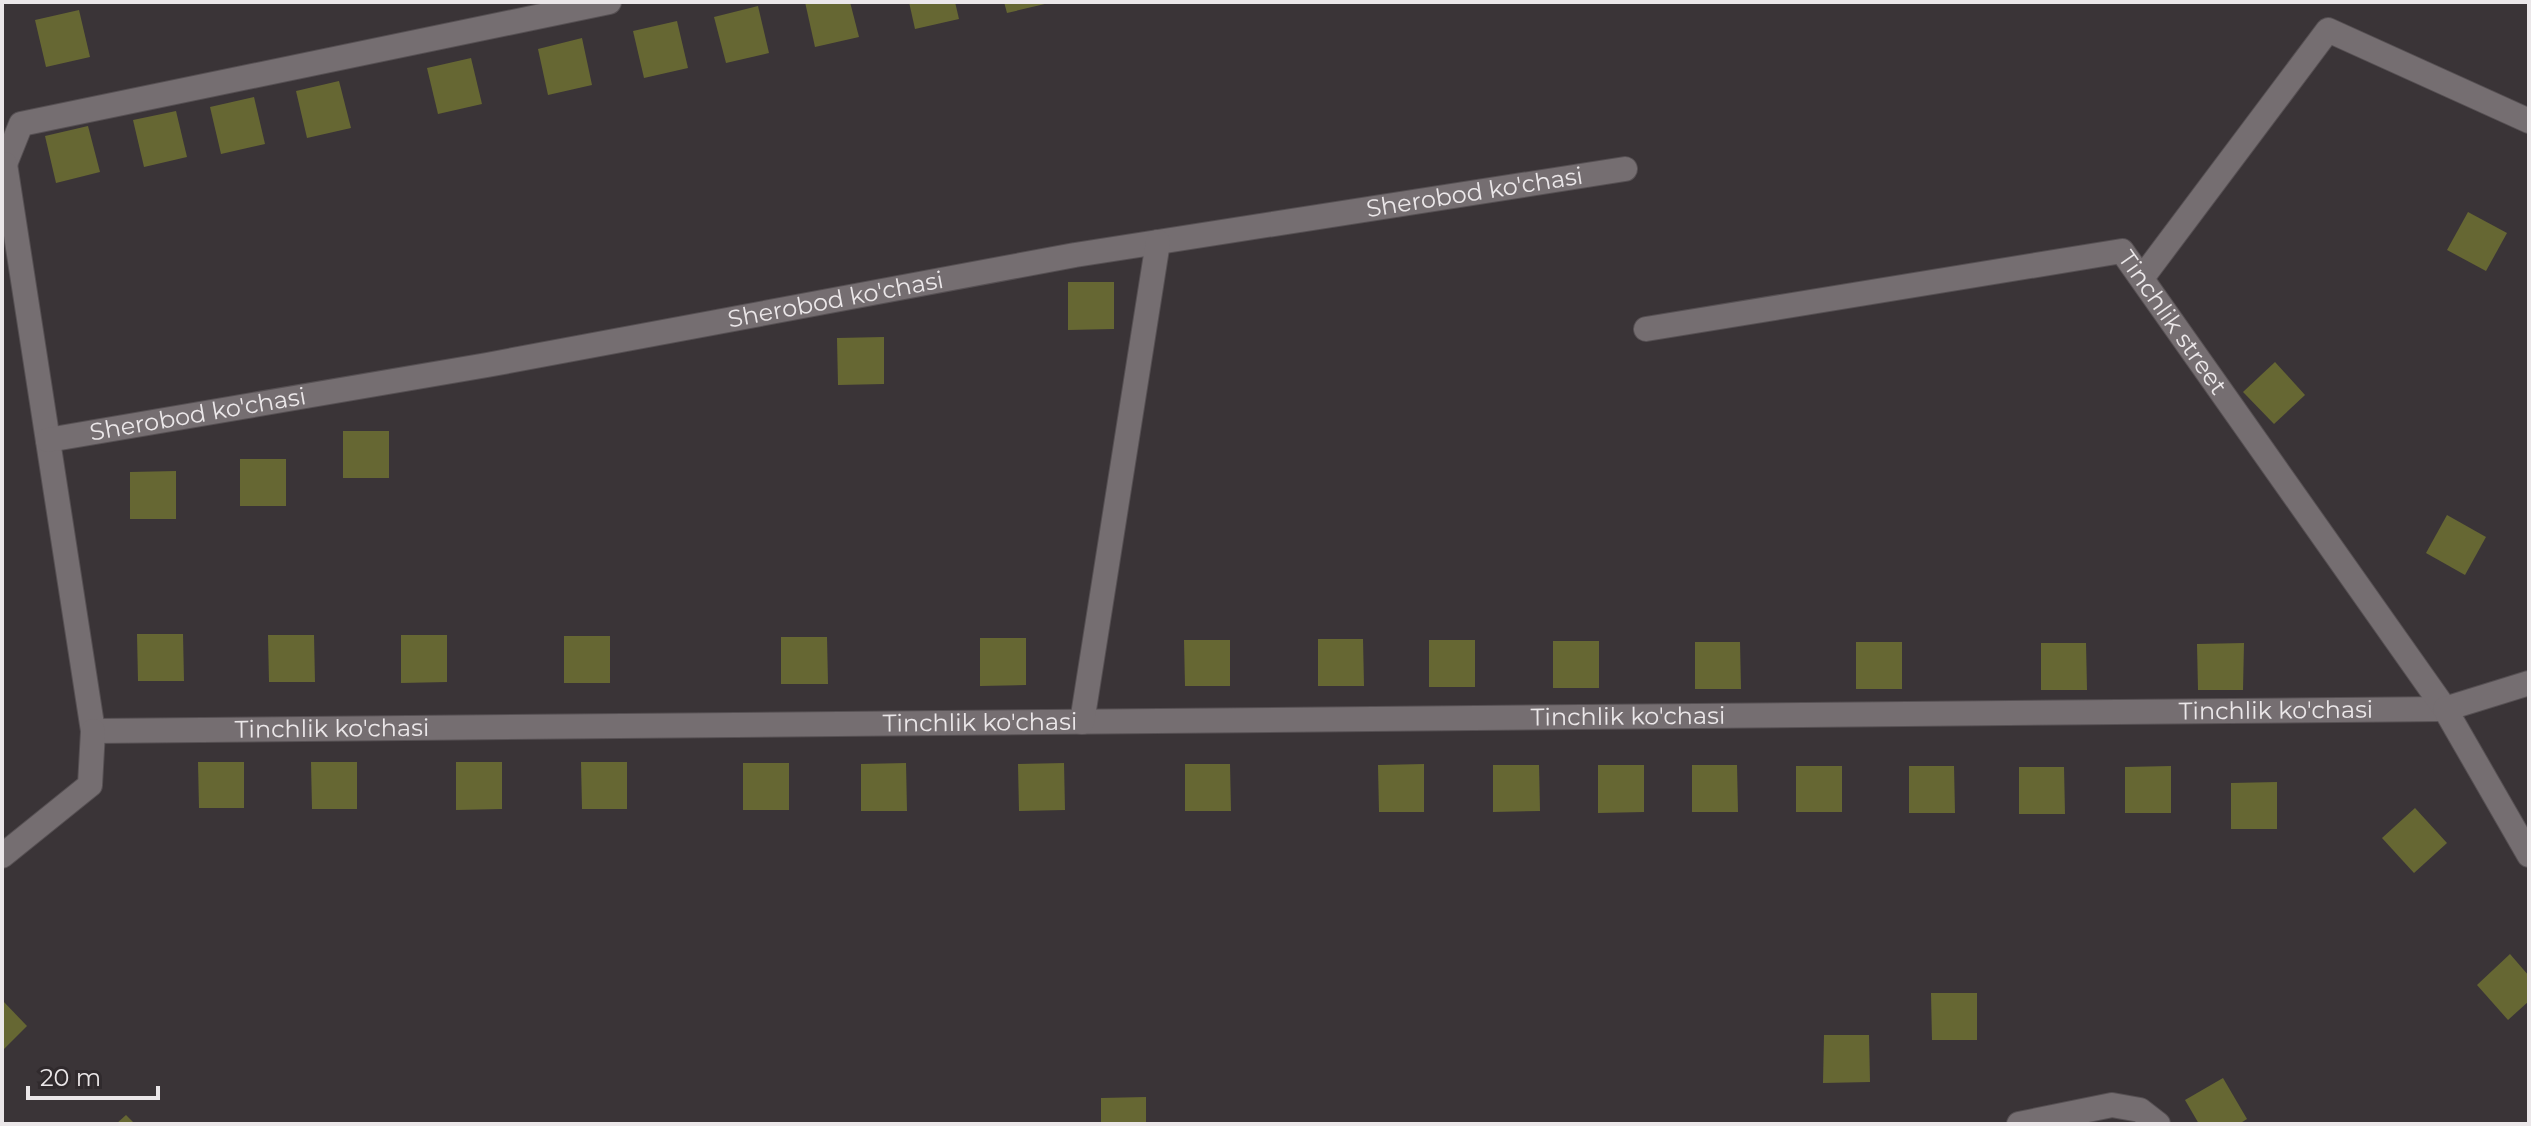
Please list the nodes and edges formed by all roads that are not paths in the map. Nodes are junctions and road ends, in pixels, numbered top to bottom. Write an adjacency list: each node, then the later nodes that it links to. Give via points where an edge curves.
1 (609, 2): 3 (street, via 21,124)
2 (2529, 121): 6 (street, via 2328,30)
3 (4, 164): 8 (street)
4 (1625, 169): 5 (street, Sherobod ko'chasi)
5 (1158, 242): 8 (street, Sherobod ko'chasi); 11 (street)
6 (2142, 278): 7 (street, Tinchlik street, via 2122,251); 10 (street, Tinchlik street)
7 (1646, 329)
8 (48, 440): 12 (street)
9 (2529, 683): 10 (street, Tinchlik ko'chasi)
10 (2445, 709): 11 (street, Tinchlik ko'chasi); 13 (street, Tinchlik street)
11 (1082, 722): 12 (street, Tinchlik ko'chasi)
12 (93, 731): 14 (street, via 90,785)
13 (2529, 855)
14 (2, 856)
15 (2019, 1124): 16 (street, via 2112,1105 2140,1110)
16 (2158, 1124)

